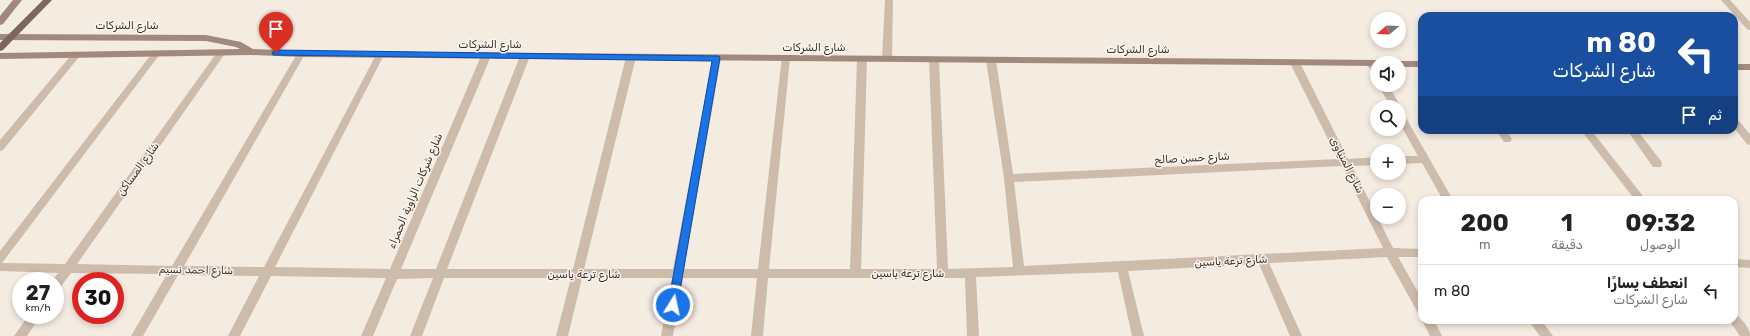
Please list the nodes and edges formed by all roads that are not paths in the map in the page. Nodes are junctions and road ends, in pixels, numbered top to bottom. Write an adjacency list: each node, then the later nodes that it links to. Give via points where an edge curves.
1 (18, 0): 7 (main road)
2 (48, 0): 10 (main road)
3 (889, 0): 25 (street)
4 (1725, 0): 5 (street)
5 (1736, 12)
6 (1738, 14): 8 (street)
7 (0, 22)
8 (1750, 27)
9 (0, 37): 10 (main road, شارع الشركات)
10 (10, 37): 11 (main road); 12 (main road, شارع الشركات, via 206,38 238,44)
11 (0, 48)
12 (252, 52): 13 (main road, شارع الشركات); 15 (main road, شارع الشركات)
13 (221, 53): 14 (main road, شارع الشركات); 58 (street, شارع المساكن)
14 (156, 54): 16 (main road, شارع الشركات); 52 (street)
15 (301, 54): 17 (main road, شارع الشركات); 59 (street)
16 (76, 55): 18 (main road, شارع الشركات); 41 (street)
17 (380, 55): 19 (main road, شارع الشركات); 60 (street)
18 (0, 56)
19 (486, 56): 20 (main road, شارع الشركات); 67 (street, شارع شركات الزاوية الحمراء)
20 (525, 56): 21 (main road, شارع الشركات); 68 (street)
21 (631, 57): 22 (main road, شارع الشركات); 69 (street)
22 (716, 58): 23 (main road, شارع الشركات); 70 (street)
23 (785, 58): 24 (main road, شارع الشركات); 64 (street)
24 (862, 59): 25 (main road, شارع الشركات); 62 (street)
25 (887, 60): 26 (main road, شارع الشركات)
26 (934, 60): 27 (main road, شارع الشركات); 63 (street)
27 (991, 60): 28 (main road, شارع الشركات); 47 (street)
28 (1294, 63): 29 (main road, شارع الشركات); 45 (street, شارع المنياوى)
29 (1370, 63)
30 (1406, 64): 31 (main road)
31 (1418, 64)
32 (1738, 67): 33 (main road)
33 (1750, 67)
34 (1406, 125): 42 (street)
35 (1738, 126): 40 (street)
36 (1504, 134): 39 (street)
37 (1589, 134): 49 (street)
38 (1635, 134): 46 (street)
39 (1507, 139)
40 (1750, 141)
41 (0, 147)
42 (1425, 159): 43 (street); 48 (street)
43 (1406, 160)
44 (1370, 161): 45 (street, شارع حسن صالح)
45 (1345, 162): 47 (street, شارع حسن صالح); 50 (street, شارع المنياوى)
46 (1657, 164)
47 (1009, 178): 61 (street)
48 (1446, 196)
49 (1638, 196)
50 (1390, 252): 51 (street, شارع ترعة ياسين); 53 (street, شارع ترعة ياسين); 71 (street, شارع المنياوى)
51 (1418, 253)
52 (0, 259)
53 (1262, 259): 57 (street, شارع ترعة ياسين); 86 (street)
54 (1738, 263): 55 (street)
55 (1750, 264)
56 (0, 267): 58 (street, شارع احمد نسيم)
57 (1122, 267): 61 (street, شارع ترعة ياسين); 85 (street)
58 (68, 268): 59 (street, شارع احمد نسيم); 66 (street, شارع المساكن)
59 (175, 270): 60 (street, شارع احمد نسيم); 77 (street)
60 (268, 271): 67 (street, شارع احمد نسيم); 78 (street)
61 (1019, 271): 65 (street, شارع ترعة ياسين)
62 (855, 272): 63 (street, شارع ترعة ياسين); 64 (street, شارع ترعة ياسين)
63 (943, 272): 65 (street, شارع ترعة ياسين)
64 (764, 273): 70 (street, شارع ترعة ياسين); 83 (street)
65 (970, 273): 84 (street)
66 (64, 274)
67 (393, 274): 68 (street, شارع ترعة ياسين); 79 (street, شارع شركات الزاوية الحمراء)
68 (440, 274): 69 (street, شارع ترعة ياسين); 80 (street)
69 (578, 274): 70 (street, شارع ترعة ياسين); 81 (street)
70 (678, 274): 82 (street)
71 (1418, 303)
72 (29, 324): 76 (street)
73 (1430, 324): 87 (street)
74 (1537, 324): 88 (street)
75 (1738, 324): 89 (street)
76 (20, 336)
77 (137, 336)
78 (234, 336)
79 (366, 336)
80 (416, 336)
81 (562, 336)
82 (667, 336)
83 (757, 336)
84 (973, 336)
85 (1138, 336)
86 (1296, 336)
87 (1436, 336)
88 (1547, 336)
89 (1747, 336)

